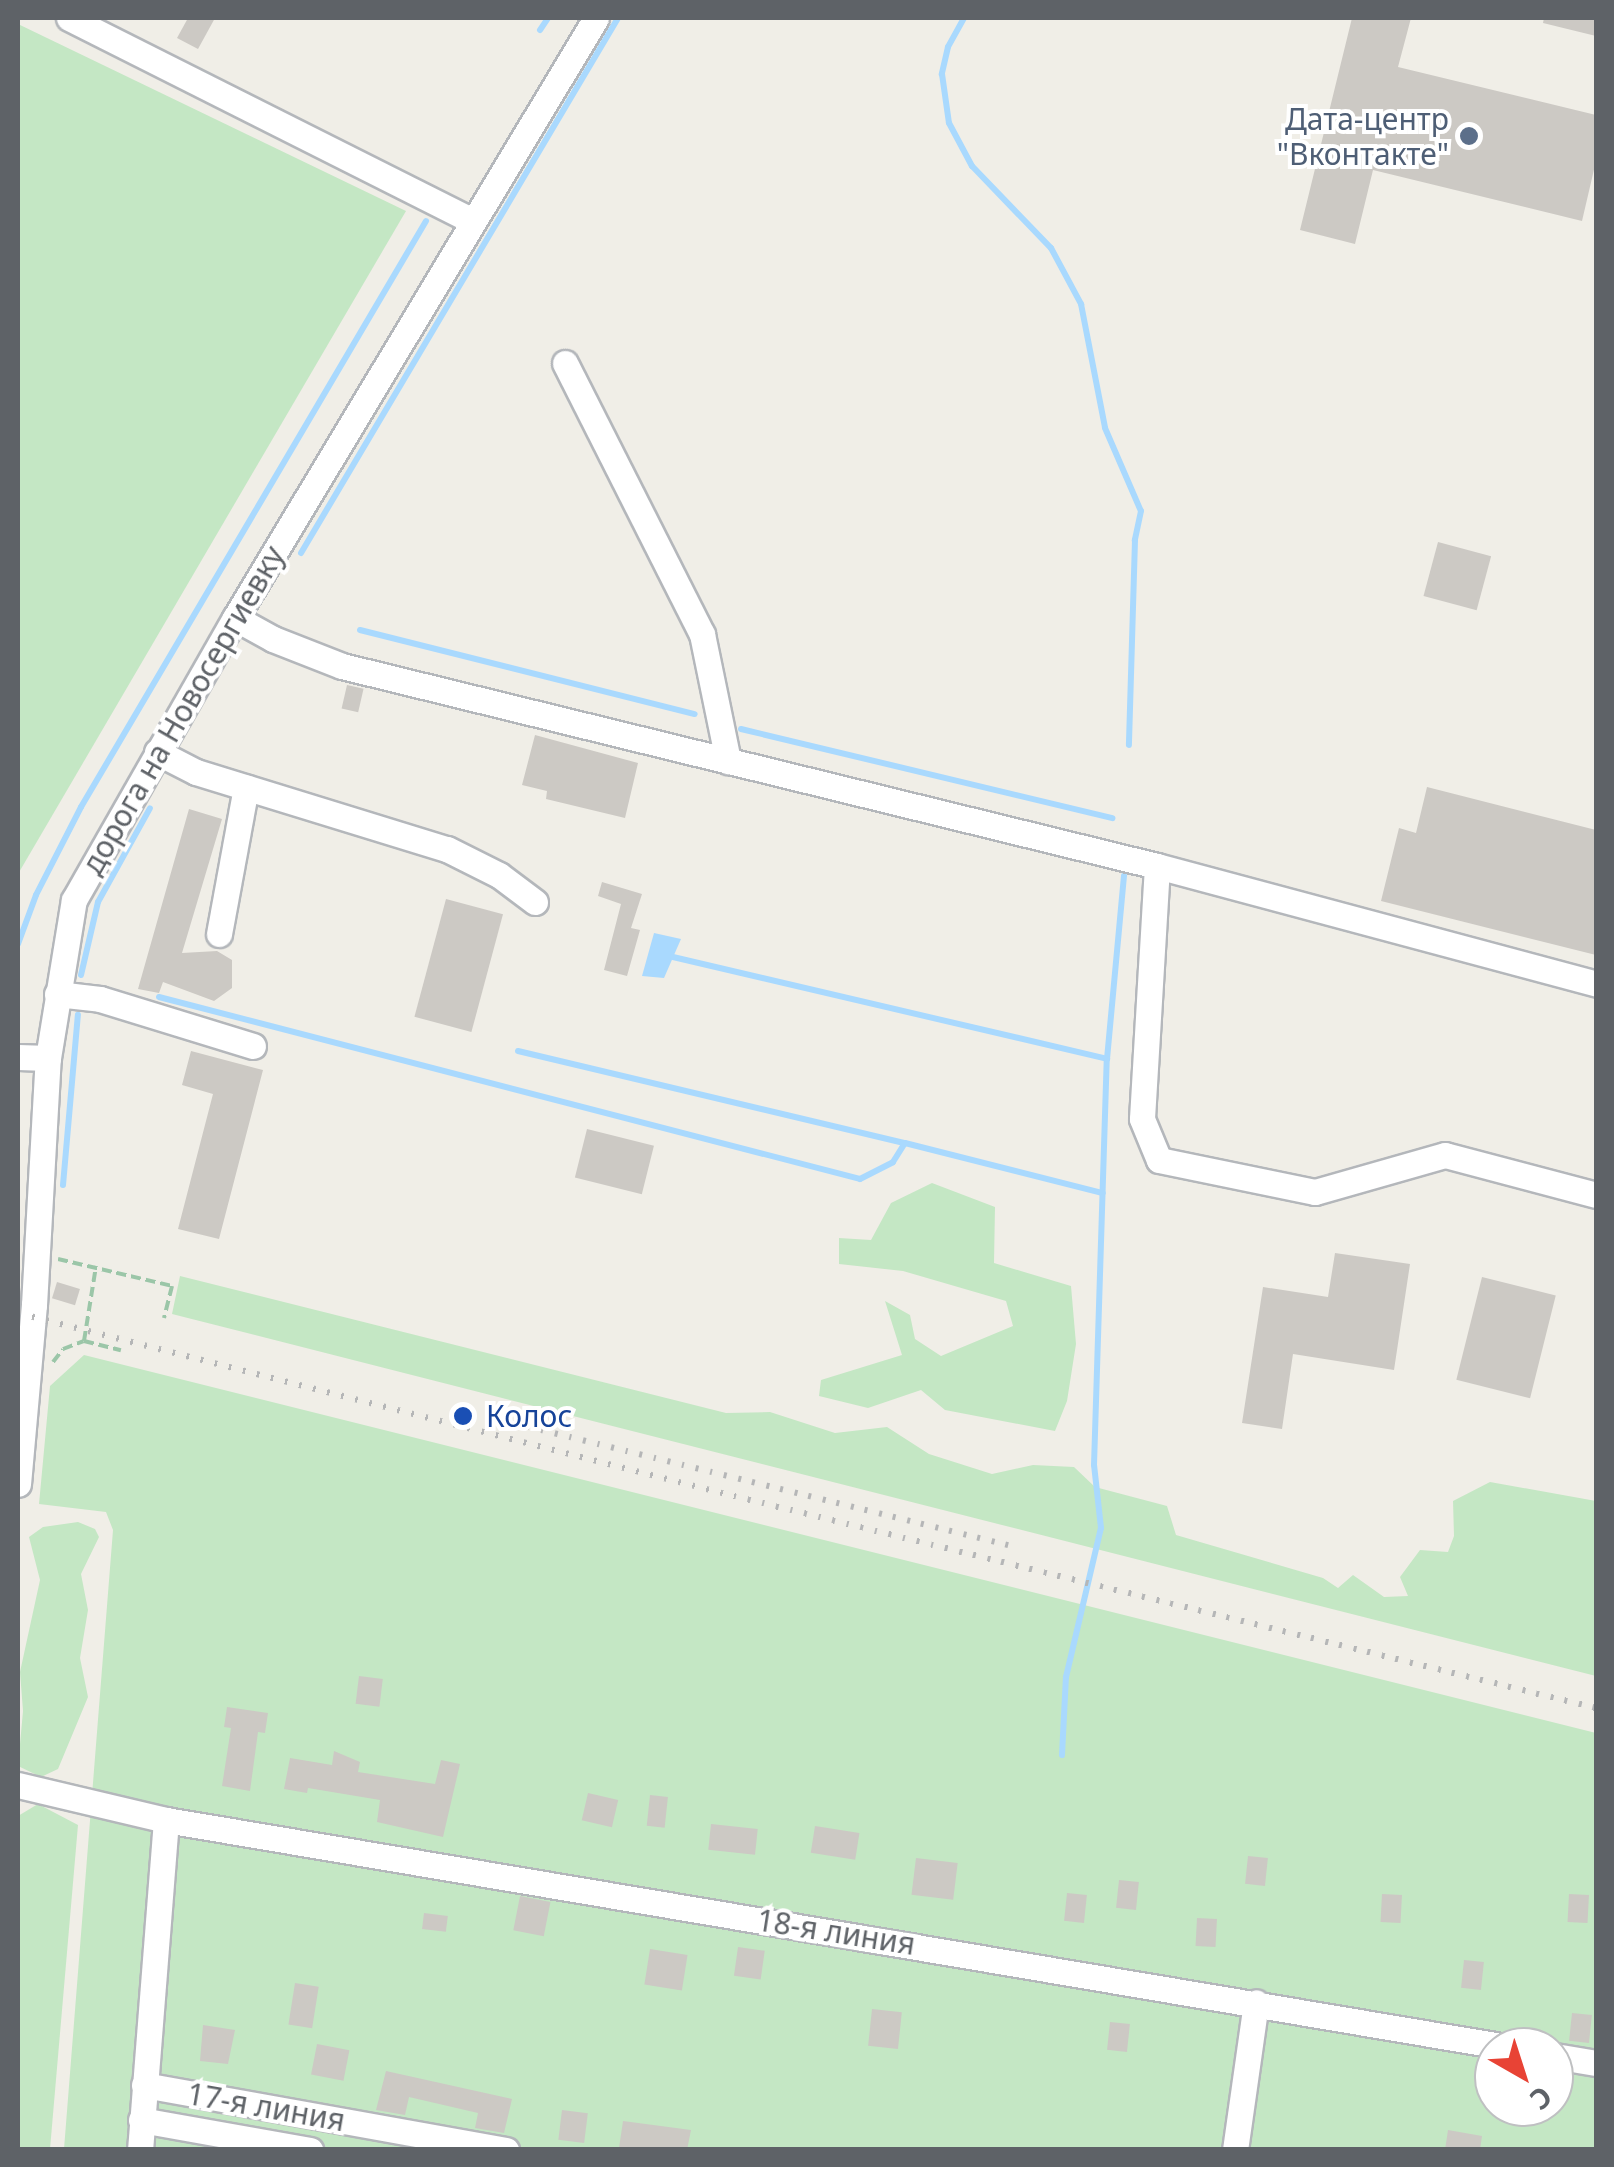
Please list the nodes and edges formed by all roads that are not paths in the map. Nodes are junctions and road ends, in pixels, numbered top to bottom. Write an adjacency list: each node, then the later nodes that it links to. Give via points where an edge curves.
1 (68, 18): 3 (street)
2 (596, 18): 3 (street, дорога на Новосергиевку)
3 (472, 221): 5 (street, дорога на Новосергиевку)
4 (565, 364): 7 (street, via 702,634)
5 (235, 618): 6 (street, дорога на Новосергиевку); 7 (street, via 342,666)
6 (157, 752): 8 (street); 13 (street, дорога на Новосергиевку, via 74,900)
7 (728, 761): 9 (street)
8 (246, 786): 10 (street, via 447,850); 11 (street)
9 (1157, 866): 12 (street); 17 (street, via 1142,1120 1160,1160 1315,1192 1445,1154)
10 (535, 902)
11 (219, 934)
12 (1596, 984)
13 (57, 994): 14 (street, via 100,1000); 16 (street, дорога на Новосергиевку)
14 (254, 1046)
15 (18, 1057): 16 (street)
16 (48, 1058): 18 (street, дорога на Новосергиевку)
17 (1596, 1195)
18 (18, 1484)
19 (18, 1784): 20 (street, 18-я линия)
20 (166, 1820): 21 (street, 18-я линия); 23 (street)
21 (1256, 2002): 22 (street, 18-я линия); 28 (street)
22 (1474, 2041)
23 (144, 2085): 24 (street); 27 (street, 17-я линия)
24 (141, 2120): 25 (street); 26 (street)
25 (140, 2150)
26 (310, 2150)
27 (506, 2150)
28 (1235, 2150)

